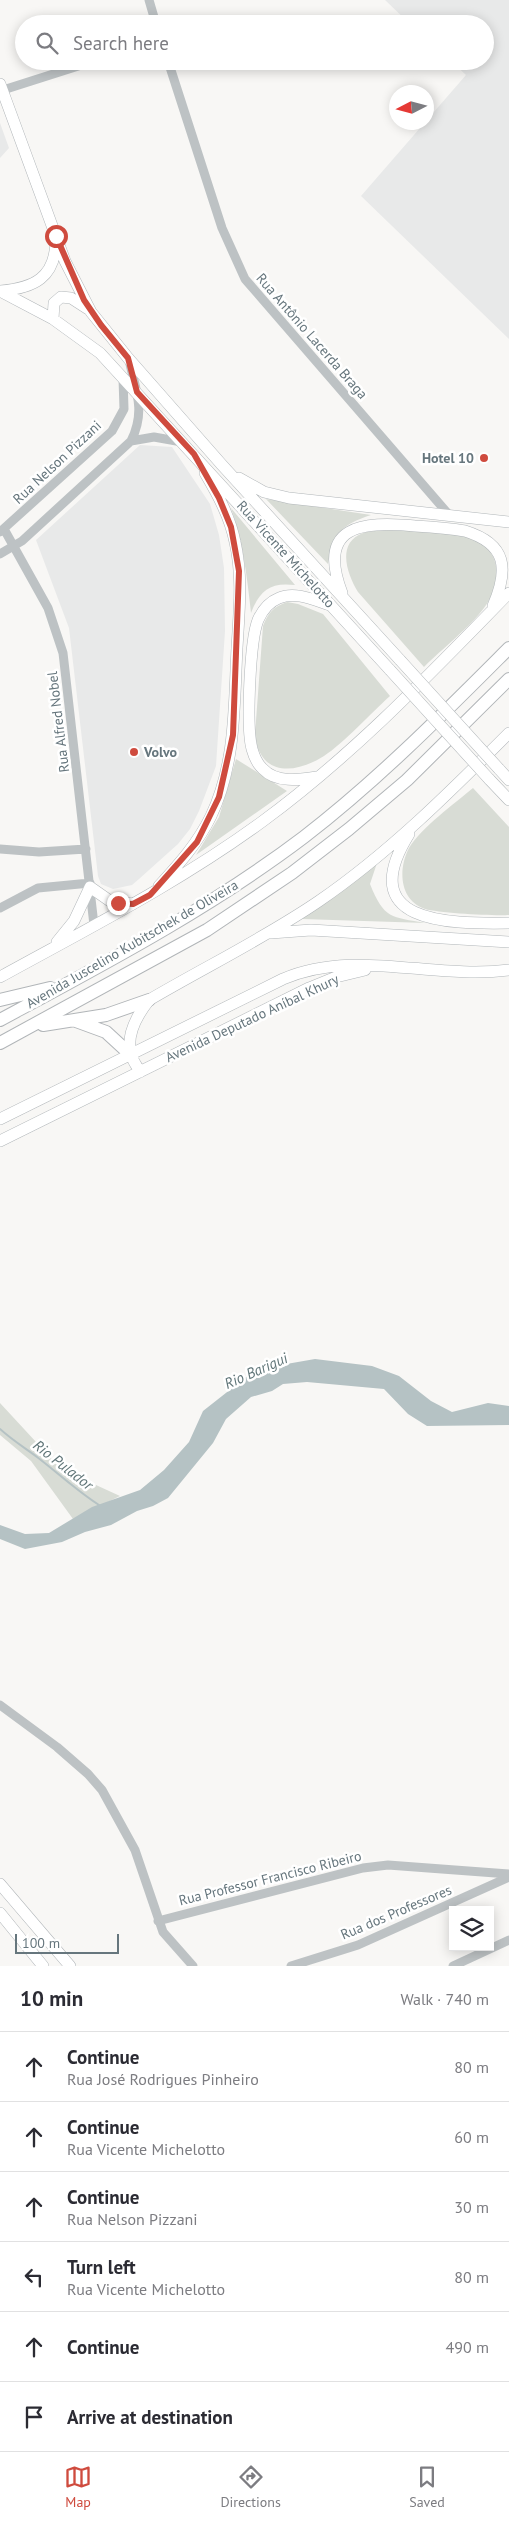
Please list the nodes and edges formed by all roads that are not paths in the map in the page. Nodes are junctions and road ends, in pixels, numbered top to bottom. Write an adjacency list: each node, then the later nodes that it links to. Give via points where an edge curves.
1 (149, 0): 2 (street)
2 (153, 15)
3 (62, 70): 5 (street)
4 (171, 70): 17 (street, Rua Antônio Lacerda Braga, via 222,228 245,279)
5 (1, 87): 6 (main road)
6 (56, 236): 7 (main road, via 54,257 44,276 26,287); 8 (main road, via 74,282)
7 (0, 291): 9 (main road, Rua Vicente Michelotto)
8 (91, 312): 9 (main road, via 72,298 61,297 54,303); 10 (main road, Rua Vicente Michelotto)
9 (53, 319): 11 (main road, Rua Vicente Michelotto, via 100,353)
10 (128, 358): 12 (street); 16 (main road, Rua Vicente Michelotto)
11 (122, 376): 12 (main road, Rua Vicente Michelotto); 19 (street, Rua Nelson Pizzani, via 125,400 117,424)
12 (137, 392): 13 (street, via 139,420); 14 (main road, Rua Vicente Michelotto)
13 (131, 441): 14 (street, via 154,436); 20 (street)
14 (184, 442): 15 (main road, Rua Vicente Michelotto)
15 (194, 454): 24 (main road, Rua Vicente Michelotto); 36 (main road, via 227,514 238,556 233,735 219,797 204,831)
16 (228, 472): 17 (main road, via 264,492 283,497); 23 (main road, Rua Vicente Michelotto)
17 (450, 516): 18 (main road)
18 (509, 522)
19 (2, 530): 20 (street, Rua Alfred Nobel)
20 (14, 546): 21 (street); 34 (street, Rua Alfred Nobel, via 48,608 63,653)
21 (0, 554)
22 (509, 593): 25 (main road)
23 (344, 599): 25 (main road, via 334,560 339,543 352,529 362,525 387,524 456,529 485,539 498,552 502,562 502,579); 30 (main road, Rua Vicente Michelotto, bridge)
24 (332, 606): 29 (main road, via 302,597 280,598 262,614 253,643 250,725 254,756 263,770 276,777 296,780); 31 (main road, Rua Vicente Michelotto, bridge)
25 (489, 614): 29 (main road)
26 (509, 648): 47 (highway, Avenida Juscelino Kubitschek de Oliveira, via 389,766 304,837 196,910)
27 (509, 678): 52 (highway, Avenida Juscelino Kubitschek de Oliveira, via 407,780 298,868 207,930)
28 (509, 733): 32 (main road)
29 (319, 777): 36 (main road, via 231,844)
30 (509, 780)
31 (509, 800)
32 (417, 821): 39 (main road, via 398,850 391,870 392,887 400,902 428,918); 41 (main road, via 328,894)
33 (0, 849): 34 (street, via 39,852)
34 (86, 849): 35 (street, Rua Alfred Nobel)
35 (90, 885): 37 (main road, via 110,901); 38 (street, via 38,888); 40 (street, Rua Alfred Nobel); 43 (main road, via 74,920)
36 (150, 895): 37 (main road)
37 (133, 904): 40 (main road)
38 (0, 908)
39 (509, 923)
40 (94, 926): 43 (main road)
41 (264, 934): 42 (main road, via 311,930); 49 (main road)
42 (509, 942)
43 (50, 950): 46 (main road)
44 (379, 967): 45 (main road, via 484,972); 54 (main road, Avenida Deputado Aníbal Khury, via 336,965 306,970); 55 (main road, Avenida Deputado Aníbal Khury, via 321,982)
45 (509, 970)
46 (0, 977)
47 (67, 984): 48 (highway); 50 (highway, Avenida Juscelino Kubitschek de Oliveira)
48 (0, 1000)
49 (148, 1000): 51 (highway, via 106,1015); 54 (main road, via 134,1025)
50 (0, 1020)
51 (58, 1021): 52 (highway); 54 (highway, via 75,1021 106,1032)
52 (26, 1029): 53 (highway, Avenida Juscelino Kubitschek de Oliveira)
53 (0, 1043)
54 (131, 1054): 55 (main road); 56 (main road, Avenida Deputado Aníbal Khury)
55 (140, 1072): 57 (main road, Avenida Deputado Aníbal Khury)
56 (0, 1119)
57 (0, 1141)
58 (0, 1705): 62 (street, via 57,1747 102,1790 135,1850)
59 (509, 1875): 62 (street, Rua Professor Francisco Ribeiro, via 388,1865 363,1868); 67 (street, Rua dos Professores, via 358,1945)
60 (0, 1884): 65 (main road)
61 (0, 1913): 64 (main road)
62 (158, 1921): 66 (street, via 178,1951)
63 (509, 1940): 68 (street)
64 (44, 1966)
65 (70, 1966)
66 (193, 1966)
67 (291, 1966)
68 (453, 1966)

